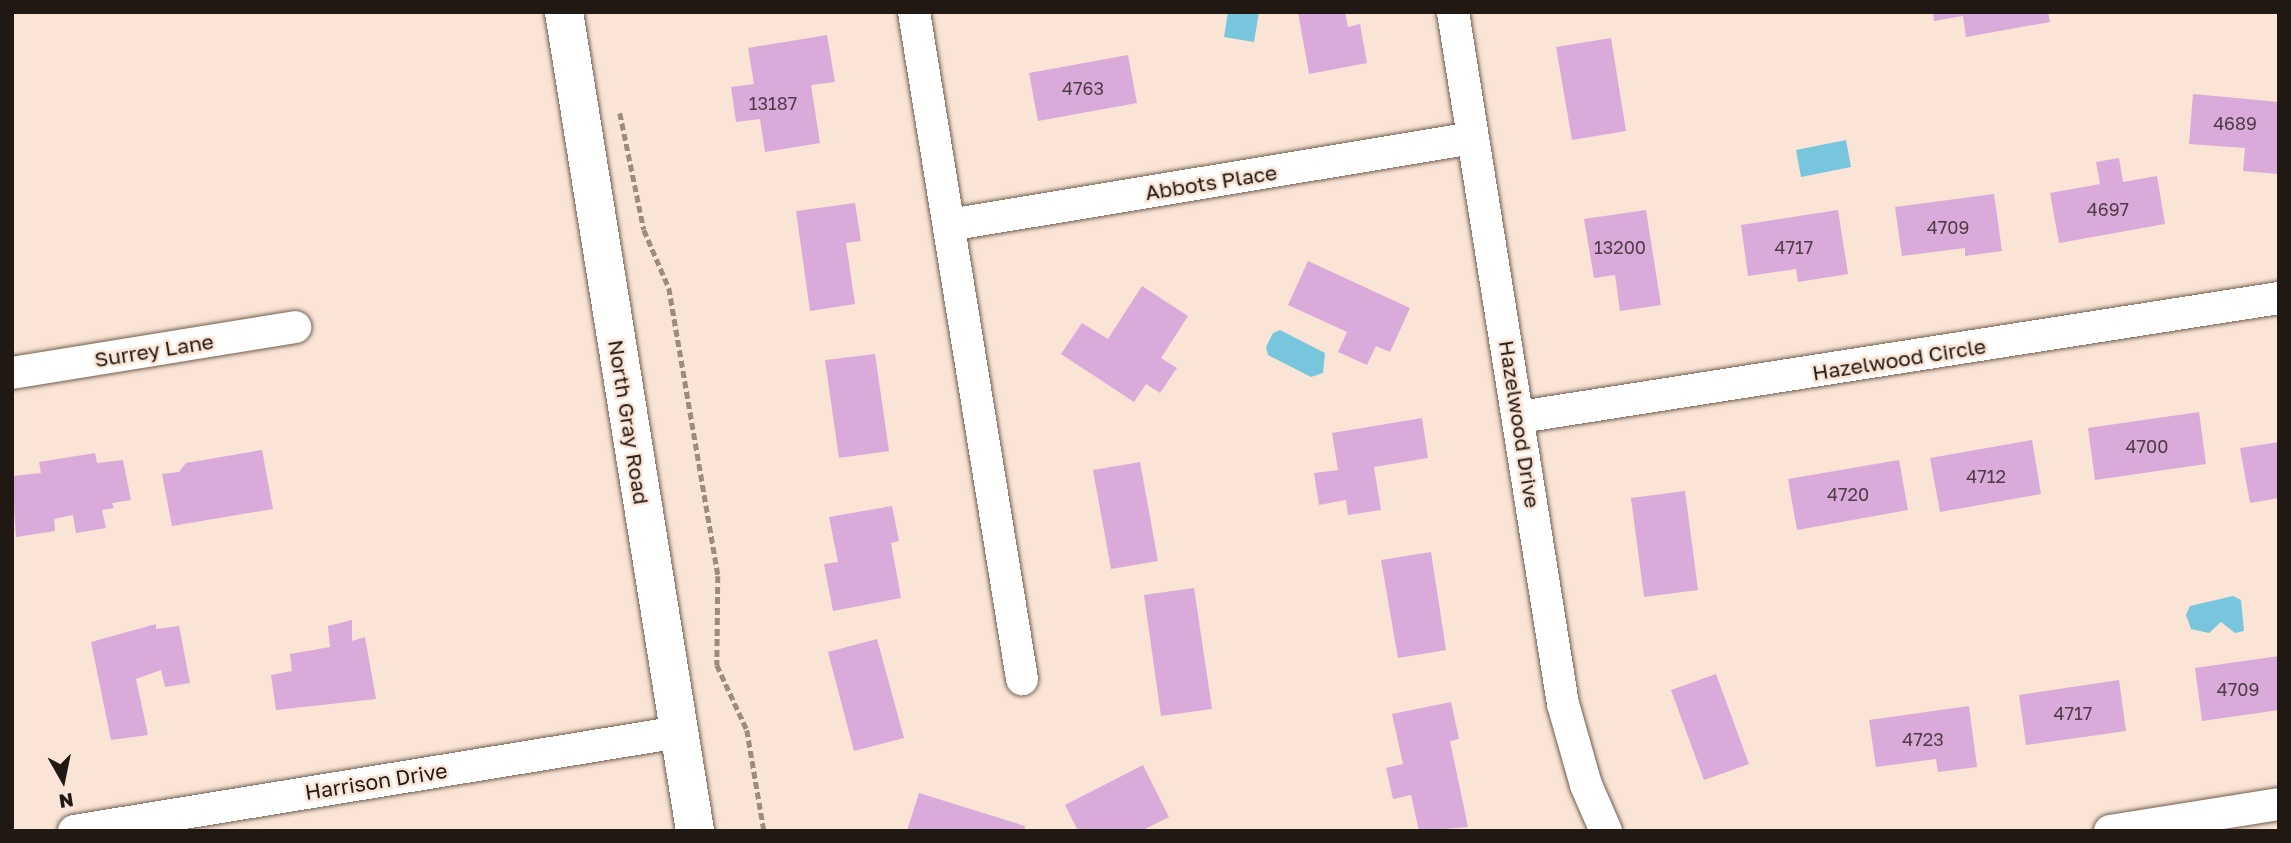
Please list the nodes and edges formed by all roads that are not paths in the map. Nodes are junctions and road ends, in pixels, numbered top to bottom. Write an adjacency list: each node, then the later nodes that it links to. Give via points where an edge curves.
1 (564, 12): 11 (street, North Gray Road)
2 (915, 12): 5 (street)
3 (1453, 12): 4 (street, Hazelwood Drive)
4 (1473, 138): 5 (street, Abbots Place); 9 (street, Hazelwood Drive)
5 (949, 225): 10 (street)
6 (2279, 298): 9 (street, Hazelwood Circle)
7 (295, 327): 8 (street, Surrey Lane)
8 (12, 373)
9 (1520, 417): 15 (street, Hazelwood Drive, via 1563,705 1586,785)
10 (1022, 679)
11 (679, 732): 13 (street, Harrison Drive); 14 (street, North Gray Road)
12 (2279, 804): 16 (street)
13 (74, 831)
14 (695, 831)
15 (1606, 831)
16 (2110, 831)

